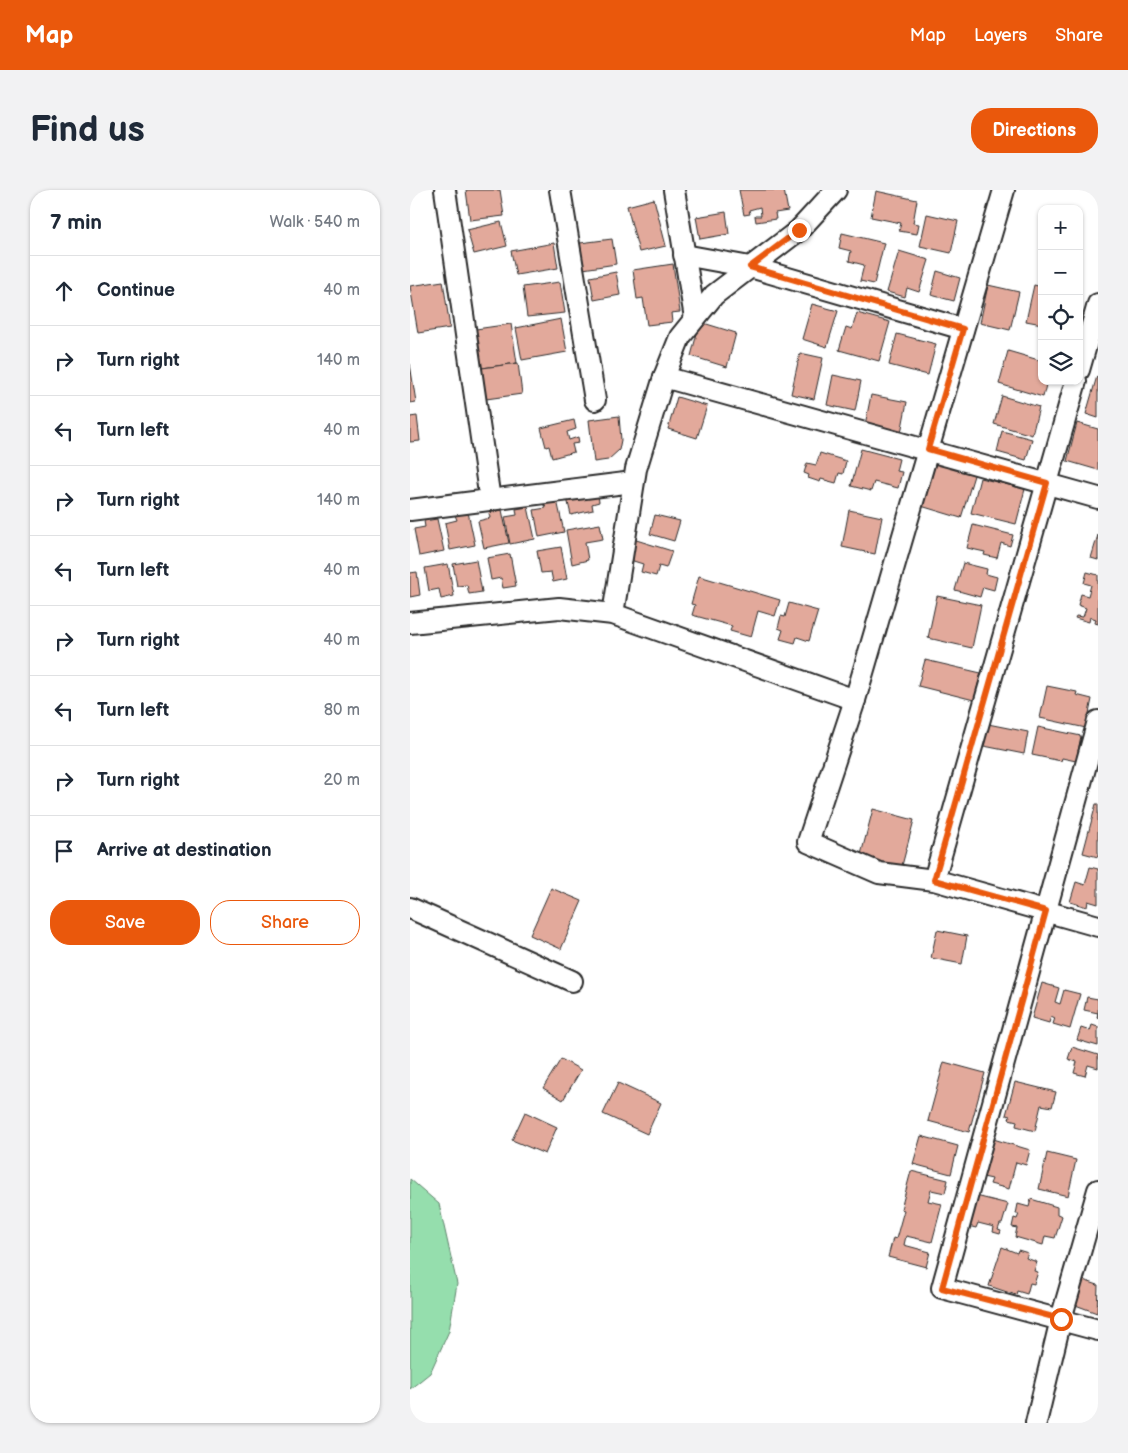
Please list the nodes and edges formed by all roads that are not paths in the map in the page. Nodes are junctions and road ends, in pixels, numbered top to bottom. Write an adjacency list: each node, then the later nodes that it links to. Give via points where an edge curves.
1 (445, 190): 19 (street)
2 (560, 190): 14 (street)
3 (674, 190): 6 (street)
4 (836, 190): 7 (street, via 799,230)
5 (1004, 190): 10 (street)
6 (684, 255): 7 (street); 9 (street)
7 (750, 267): 9 (street, via 714,295); 10 (street)
8 (1098, 304): 11 (street)
9 (695, 318): 12 (street, via 680,337)
10 (963, 329): 15 (street)
11 (1083, 356)
12 (664, 377): 15 (street); 16 (street)
13 (1075, 385): 17 (street)
14 (595, 400)
15 (928, 449): 17 (street); 23 (street)
16 (633, 482): 19 (street); 21 (street)
17 (1047, 483): 18 (street); 25 (street)
18 (1098, 498)
19 (490, 500): 20 (street)
20 (410, 510)
21 (613, 614): 22 (street, via 559,608); 23 (street)
22 (410, 623)
23 (855, 700): 25 (street, via 808,842 879,873)
24 (1098, 721): 27 (street)
25 (934, 880): 27 (street)
26 (410, 908): 29 (street)
27 (1046, 911): 28 (street); 31 (street, via 942,1288)
28 (1098, 926)
29 (572, 981)
30 (1098, 1190): 31 (street)
31 (1061, 1319): 32 (street); 33 (street)
32 (1098, 1330)
33 (1036, 1423)

